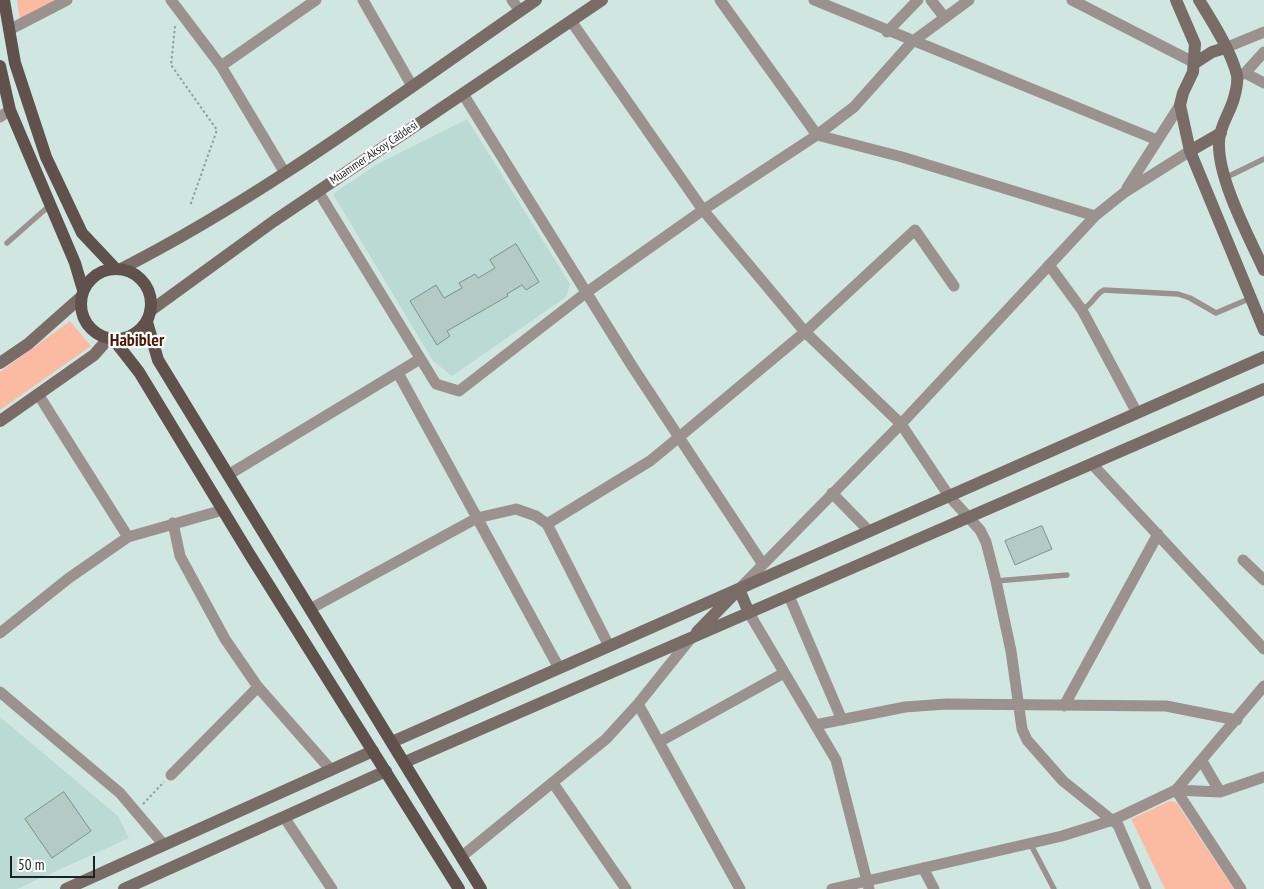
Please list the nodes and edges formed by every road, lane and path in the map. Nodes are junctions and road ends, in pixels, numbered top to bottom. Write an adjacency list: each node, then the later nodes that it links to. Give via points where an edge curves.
1 (4, 0): 20 (main road)
2 (67, 0): 20 (street)
3 (316, 0): 28 (street)
4 (364, 0): 31 (street)
5 (512, 0): 17 (street)
6 (536, 0): 17 (street)
7 (602, 0): 19 (street, Muammer Aksoy Caddesi)
8 (720, 0): 36 (street)
9 (814, 0): 21 (street)
10 (918, 0): 21 (street)
11 (931, 0): 18 (street)
12 (970, 0): 18 (street)
13 (1072, 0): 26 (street)
14 (1176, 0): 26 (street, via 1194,44)
15 (1199, 0): 24 (street)
16 (174, 4): 28 (street); 45 (path, via 170,65 217,130)
17 (520, 11): 31 (street)
18 (945, 18): 23 (street)
19 (570, 21): 32 (street, Muammer Aksoy Caddesi); 46 (street)
20 (9, 30): 50 (main road, via 14,63 46,157 82,233)
21 (887, 32): 23 (street)
22 (1264, 32): 24 (street)
23 (912, 42): 36 (street, via 854,107); 37 (street)
24 (1225, 48): 26 (street); 29 (street)
25 (1264, 52): 29 (street)
26 (1195, 63): 33 (street)
27 (0, 66): 34 (main road)
28 (221, 66): 40 (street)
29 (1241, 74): 30 (street); 35 (street)
30 (1264, 83)
31 (412, 86): 40 (street)
32 (463, 94): 42 (street, Muammer Aksoy Caddesi); 53 (street)
33 (1180, 106): 37 (street); 38 (street)
34 (5, 114): 44 (main road)
35 (1221, 133): 38 (street); 41 (street, via 1219,142)
36 (817, 135): 46 (street); 47 (street)
37 (1157, 140): 43 (street)
38 (1190, 151): 43 (street); 55 (street)
39 (1264, 160): 41 (lane)
40 (284, 173): 50 (street, via 186,234)
41 (1225, 178): 51 (street)
42 (318, 191): 57 (street, Muammer Aksoy Caddesi); 62 (street)
43 (1125, 192): 47 (street)
44 (49, 206): 48 (lane); 54 (main road, via 75,262)
45 (190, 206)
46 (704, 210): 53 (street); 59 (street)
47 (1095, 216): 49 (street)
48 (7, 243)
49 (1049, 265): 56 (street); 69 (street)
50 (118, 269): 54 (main road, via 96,274); 57 (main road, via 136,274 143,282 151,301)
51 (1264, 270)
52 (954, 286): 59 (street, via 915,230)
53 (587, 292): 62 (street, via 459,391 436,384); 70 (street)
54 (81, 294): 60 (main road, via 85,323 98,335); 63 (street, via 28,344)
55 (1251, 298): 56 (lane, via 1216,313 1178,294 1104,290 1099,292 1093,304); 58 (street)
56 (1082, 310): 67 (street)
57 (149, 316): 60 (main road, via 133,335); 72 (main road, via 158,360)
58 (1264, 330)
59 (805, 332): 69 (street); 70 (street)
60 (111, 339): 66 (street); 75 (main road, via 139,372)
61 (1264, 357): 67 (street)
62 (420, 359): 64 (street)
63 (0, 363)
64 (398, 373): 72 (street); 77 (street)
65 (1264, 389): 71 (street)
66 (38, 394): 68 (street); 82 (street)
67 (1137, 413): 74 (street)
68 (0, 421)
69 (901, 424): 73 (street); 74 (street)
70 (678, 438): 79 (street, via 650,461); 84 (street)
71 (1092, 464): 76 (street); 81 (street)
72 (228, 475): 90 (main road)
73 (832, 493): 80 (street); 84 (street)
74 (949, 496): 76 (street); 80 (street)
75 (223, 510): 78 (street); 109 (main road)
76 (968, 517): 87 (street, via 986,542); 89 (street)
77 (477, 518): 79 (street, via 516,509); 90 (street); 96 (street)
78 (173, 523): 82 (street); 99 (street, via 180,556 225,640)
79 (547, 524): 94 (street)
80 (869, 531): 88 (street)
81 (1158, 534): 95 (street); 103 (street)
82 (128, 537): 92 (street, via 69,578)
83 (1243, 560): 86 (street)
84 (762, 563): 88 (street)
85 (1067, 575): 87 (lane)
86 (1264, 580)
87 (996, 581): 102 (street)
88 (739, 589): 91 (street); 93 (street); 94 (street)
89 (789, 596): 91 (street); 104 (street)
90 (310, 609): 107 (main road)
91 (749, 613): 93 (street); 97 (street)
92 (0, 633)
93 (692, 638): 101 (street); 111 (street)
94 (609, 646): 96 (street)
95 (1264, 649)
96 (559, 668): 107 (street)
97 (784, 672): 106 (street); 108 (street)
98 (1264, 686): 105 (street)
99 (258, 687): 112 (street); 114 (street)
100 (0, 692): 119 (street)
101 (638, 704): 108 (street); 116 (street, via 606,739)
102 (1018, 706): 103 (street); 104 (street, via 905,706); 121 (street, via 1027,740 1063,781)
103 (1064, 706): 105 (street, via 1166,706)
104 (842, 720): 106 (street)
105 (1237, 720): 110 (street)
106 (815, 725): 126 (street, via 836,760)
107 (392, 742): 111 (main road)
108 (659, 742): 133 (street)
109 (373, 751): 112 (street); 113 (main road)
110 (1202, 761): 117 (street); 118 (street)
111 (405, 762): 124 (main road)
112 (331, 770): 123 (street)
113 (386, 771): 120 (street); 130 (main road)
114 (171, 775): 119 (path)
115 (1264, 777): 118 (street)
116 (553, 783): 124 (street); 132 (street)
117 (1176, 790): 118 (street); 121 (street); 138 (street)
118 (1220, 792)
119 (137, 810): 123 (street)
120 (284, 817): 128 (street); 129 (street)
121 (1113, 820): 122 (street); 137 (street)
122 (1030, 843): 125 (street); 136 (lane)
123 (164, 845): 127 (street)
124 (461, 857): 131 (main road)
125 (923, 868): 126 (street); 135 (street)
126 (868, 884): 134 (street)
127 (66, 889)
128 (124, 889)
129 (332, 889)
130 (459, 889)
131 (481, 889)
132 (626, 889)
133 (740, 889)
134 (832, 889)
135 (934, 889)
136 (1054, 889)
137 (1146, 889)
138 (1241, 889)

